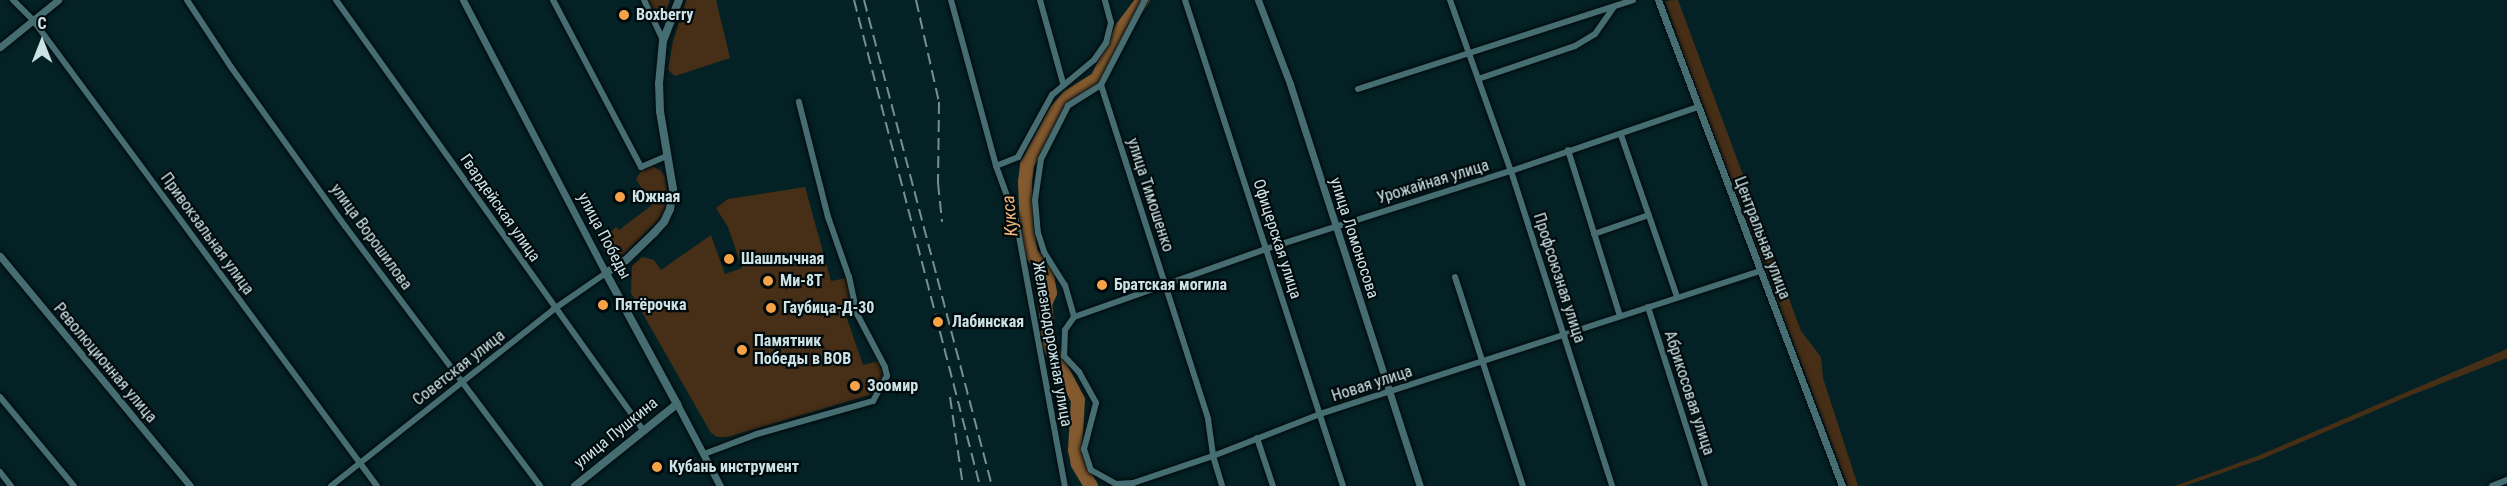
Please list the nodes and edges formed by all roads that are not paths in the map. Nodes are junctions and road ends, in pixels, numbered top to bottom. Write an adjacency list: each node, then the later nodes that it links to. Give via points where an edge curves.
1 (13, 0): 19 (street, Привокзальная улица)
2 (58, 0): 19 (street)
3 (187, 0): 50 (street, улица Ворошилова, via 318,189)
4 (336, 0): 45 (street, Гвардейская улица)
5 (463, 0): 40 (street, улица Победы)
6 (554, 0): 31 (street, via 641,166)
7 (644, 0): 20 (street)
8 (679, 0): 20 (main road)
9 (951, 0): 32 (street, Железнодорожная улица)
10 (1040, 0): 24 (street)
11 (1105, 0): 24 (street, via 1111,23 1106,43 1094,60)
12 (1145, 0): 25 (street)
13 (1185, 0): 37 (street, Офицерская улица)
14 (1258, 0): 35 (street, улица Ломоносова)
15 (1450, 0): 22 (street, Профсоюзная улица)
16 (1634, 0): 18 (street)
17 (1658, 0): 28 (street, Центральная улица)
18 (1613, 8): 22 (street); 23 (street, via 1595,34 1575,45)
19 (33, 20): 21 (street); 59 (street, Привокзальная улица)
20 (663, 41): 31 (main road, via 659,84)
21 (0, 47)
22 (1469, 52): 23 (street, Профсоюзная улица); 26 (street)
23 (1478, 79): 33 (street, Профсоюзная улица)
24 (1063, 83): 32 (street, via 1052,94 1017,157)
25 (1101, 85): 42 (street, улица Тимошенко); 47 (street, Железнодорожная улица, via 1068,106 1041,159 1035,200 1044,252 1065,285)
26 (1358, 89)
27 (799, 102): 57 (street, via 859,319 887,376 873,401 757,434)
28 (1698, 107): 29 (street, Урожайная улица); 39 (street, Центральная улица)
29 (1622, 135): 30 (street, Урожайная улица); 34 (street)
30 (1568, 150): 33 (street, Урожайная улица); 36 (street)
31 (667, 156): 40 (main road, via 673,189 664,222 626,260)
32 (996, 166): 71 (street, Железнодорожная улица, via 1016,220)
33 (1511, 171): 35 (street, Урожайная улица); 48 (street, Профсоюзная улица)
34 (1649, 215): 36 (street); 43 (street)
35 (1336, 226): 37 (street, Урожайная улица); 51 (street, улица Ломоносова)
36 (1594, 234): 46 (street)
37 (1266, 249): 42 (street, Урожайная улица); 54 (street, Офицерская улица)
38 (0, 256): 65 (street, Революционная улица)
39 (1760, 271): 43 (street, Новая улица); 79 (street, Центральная улица)
40 (606, 273): 45 (street, Советская улица); 53 (main road, улица Победы)
41 (1455, 277): 49 (street)
42 (1165, 286): 47 (street, Урожайная улица); 58 (street, улица Тимошенко, via 1209,419)
43 (1677, 297): 44 (street, Новая улица)
44 (1648, 307): 46 (street, Новая улица); 78 (street, Абрикосовая улица)
45 (554, 309): 50 (street, Советская улица); 55 (street, Гвардейская улица)
46 (1620, 316): 48 (street, Новая улица)
47 (1074, 317): 62 (street, Железнодорожная улица, via 1065,330 1065,356 1096,403 1084,449 1091,470 1116,484)
48 (1563, 336): 49 (street, Новая улица); 77 (street, Профсоюзная улица)
49 (1482, 363): 51 (street, Новая улица); 76 (street)
50 (462, 383): 59 (street, Советская улица); 68 (street, улица Ворошилова)
51 (1389, 392): 54 (street, Новая улица); 75 (street, улица Ломоносова)
52 (0, 396): 64 (street)
53 (677, 404): 55 (main road, улица Пушкина); 57 (street, улица Победы)
54 (1320, 414): 56 (street, Новая улица); 74 (street, Офицерская улица)
55 (643, 430): 69 (main road, улица Пушкина)
56 (1257, 438): 58 (street, Новая улица); 73 (street)
57 (704, 454): 70 (street, улица Победы)
58 (1213, 456): 62 (street, Новая улица); 72 (street, улица Тимошенко)
59 (359, 463): 66 (street, Советская улица); 67 (street, Привокзальная улица)
60 (0, 472): 63 (street)
61 (2507, 480): 80 (street)
62 (1134, 484)
63 (11, 486)
64 (74, 486)
65 (190, 486)
66 (331, 486)
67 (377, 486)
68 (540, 486)
69 (575, 486)
70 (720, 486)
71 (1065, 486)
72 (1222, 486)
73 (1273, 486)
74 (1343, 486)
75 (1420, 486)
76 (1523, 486)
77 (1612, 486)
78 (1705, 486)
79 (1842, 486)
80 (2492, 486)

